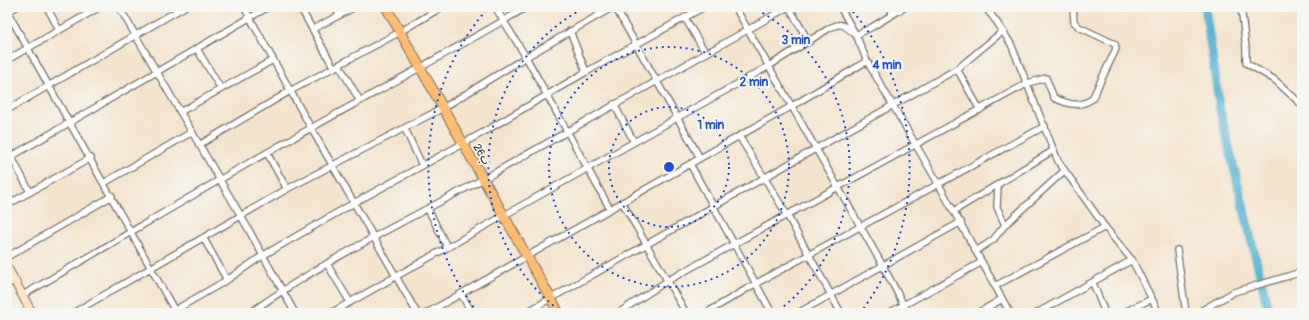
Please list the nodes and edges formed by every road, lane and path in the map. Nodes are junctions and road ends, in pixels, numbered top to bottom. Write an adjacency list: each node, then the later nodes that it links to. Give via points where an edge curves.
1 (16, 7): 25 (street)
2 (47, 7): 33 (street)
3 (100, 7): 33 (street)
4 (120, 7): 38 (street)
5 (184, 7): 38 (street)
6 (244, 7): 28 (street)
7 (268, 7): 28 (street)
8 (300, 7): 31 (street)
9 (335, 7): 26 (street)
10 (355, 7): 26 (street)
11 (386, 7): 35 (highway, 26ب)
12 (442, 7): 35 (street)
13 (495, 7): 30 (street)
14 (527, 7): 30 (street)
15 (614, 7): 36 (street); 40 (street)
16 (704, 7): 29 (street)
17 (735, 7): 32 (street)
18 (788, 7): 32 (street); 39 (street)
19 (840, 7): 37 (street)
20 (894, 7): 27 (street)
21 (905, 7): 27 (street)
22 (985, 7): 34 (street)
23 (1073, 7): 55 (street, via 1074,22 1079,27 1115,44 1116,48 1092,98 1085,104 1076,106 1054,98 1046,78)
24 (1241, 7): 63 (street, via 1246,63 1275,80)
25 (7, 12): 41 (street)
26 (340, 15): 31 (street)
27 (890, 16): 37 (street)
28 (250, 17): 42 (street); 46 (street)
29 (685, 18): 40 (street); 43 (street)
30 (503, 21): 44 (street); 50 (street)
31 (313, 29): 48 (street)
32 (748, 29): 43 (street); 49 (street)
33 (59, 30): 41 (street)
34 (1003, 31): 51 (street); 55 (street)
35 (400, 32): 48 (street); 50 (highway, 26ب)
36 (570, 32): 44 (street); 53 (street)
37 (856, 35): 39 (street, via 843,24 837,24); 47 (street)
38 (137, 36): 52 (street); 56 (street)
39 (809, 42): 49 (street)
40 (636, 44): 53 (street); 54 (street)
41 (27, 48): 45 (street); 56 (street)
42 (197, 48): 52 (street); 57 (street)
43 (706, 52): 54 (street)
44 (526, 57): 59 (street); 65 (street)
45 (7, 60)
46 (273, 60): 57 (street); 58 (street)
47 (867, 61): 62 (street); 64 (street)
48 (336, 66): 58 (street); 60 (street)
49 (769, 66): 64 (street); 69 (street)
50 (421, 68): 60 (street); 65 (highway, 26ب)
51 (957, 69): 62 (street); 67 (street)
52 (158, 72): 68 (street); 70 (street)
53 (586, 72): 59 (street)
54 (656, 80): 61 (street); 69 (street)
55 (1028, 83): 67 (street); 71 (street)
56 (49, 85): 66 (street); 70 (street)
57 (221, 89): 68 (street)
58 (290, 91): 72 (street); 79 (street)
59 (548, 95): 75 (street); 78 (street)
60 (360, 101): 72 (street)
61 (614, 104): 75 (street); 77 (street)
62 (893, 105): 80 (street); 82 (street)
63 (1302, 105)
64 (792, 106): 76 (street); 82 (street)
65 (443, 108): 73 (street); 78 (highway, 26ب)
66 (7, 110)
67 (980, 110): 80 (street)
68 (180, 112): 74 (street)
69 (678, 118): 77 (street); 87 (street)
70 (71, 122): 85 (street); 86 (street)
71 (1045, 126): 83 (street); 97 (street)
72 (311, 128): 84 (street); 89 (street)
73 (405, 129): 89 (street); 90 (street)
74 (192, 132): 79 (street); 96 (street)
75 (567, 132): 91 (street); 94 (street)
76 (739, 136): 87 (street); 93 (street)
77 (634, 142): 91 (street)
78 (462, 144): 90 (street); 94 (highway, 26ب)
79 (199, 145): 95 (street)
80 (917, 145): 97 (street); 99 (street)
81 (7, 148): 85 (street)
82 (816, 149): 93 (street); 99 (street)
83 (1054, 150): 92 (street); 98 (street)
84 (267, 153): 95 (street); 100 (street)
85 (10, 158): 101 (street)
86 (90, 158): 96 (street); 101 (street)
87 (700, 158): 88 (street)
88 (690, 164): 104 (street); 106 (street)
89 (333, 165): 100 (street); 103 (street)
90 (422, 165): 103 (street)
91 (587, 168): 108 (street); 110 (street)
92 (1064, 171): 115 (street); 116 (street)
93 (763, 177): 106 (street); 111 (street)
94 (483, 179): 107 (street); 110 (highway, 26ب)
95 (220, 180): 112 (street); 117 (street)
96 (104, 183): 102 (street)
97 (938, 183): 109 (street); 114 (street)
98 (998, 185): 109 (street); 115 (street, via 997,207)
99 (838, 187): 111 (street); 114 (street)
100 (287, 189): 112 (street)
101 (30, 192): 105 (street)
102 (112, 196): 117 (street); 127 (street)
103 (354, 202): 118 (street); 126 (street)
104 (622, 202): 108 (street); 120 (street)
105 (7, 205)
106 (713, 205): 120 (street); 121 (street)
107 (428, 209): 118 (street); 122 (street)
108 (610, 209): 128 (street)
109 (954, 211): 113 (street)
110 (503, 215): 122 (street); 128 (highway, 26ب)
111 (787, 215): 121 (street); 125 (street)
112 (241, 216): 119 (street); 126 (street)
113 (961, 222): 124 (street); 132 (street)
114 (860, 226): 125 (street); 132 (street)
115 (1005, 226): 124 (street, via 993,240)
116 (1105, 227): 129 (street); 142 (street)
117 (131, 232): 134 (street); 146 (street)
118 (375, 238): 131 (street); 136 (street)
119 (204, 239): 134 (street); 137 (street)
120 (646, 244): 138 (street); 147 (street)
121 (734, 244): 138 (street); 141 (street)
122 (448, 247): 136 (street)
123 (1177, 250): 177 (street)
124 (976, 251): 130 (street)
125 (809, 255): 141 (street); 145 (street)
126 (262, 256): 137 (street); 143 (street)
127 (7, 257)
128 (527, 257): 144 (street); 147 (highway, 26ب)
129 (1132, 260): 140 (street); 149 (street)
130 (982, 262): 142 (street); 151 (street)
131 (328, 264): 143 (street); 150 (street)
132 (883, 266): 145 (street); 151 (street)
133 (7, 268): 139 (main road)
134 (151, 269): 152 (street); 154 (street)
135 (1302, 272): 178 (street, via 1228,295)
136 (397, 276): 150 (street); 158 (street)
137 (227, 280): 152 (street)
138 (667, 281): 163 (street); 164 (street)
139 (11, 282): 146 (main road)
140 (1093, 283): 173 (street); 174 (street)
141 (756, 284): 165 (street); 166 (street)
142 (995, 286): 148 (street)
143 (282, 290): 155 (street); 156 (street)
144 (461, 294): 159 (street); 160 (street)
145 (831, 294): 167 (street); 168 (street)
146 (23, 295): 153 (main road)
147 (551, 299): 161 (street); 162 (highway, 26ب)
148 (1002, 299): 171 (street); 172 (street)
149 (1152, 299): 175 (street); 176 (street)
150 (350, 302): 157 (street)
151 (904, 305): 169 (street); 170 (street)
152 (174, 312)
153 (32, 313)
154 (73, 313)
155 (250, 313)
156 (295, 313)
157 (331, 313)
158 (417, 313)
159 (427, 313)
160 (472, 313)
161 (525, 313)
162 (559, 313)
163 (618, 313)
164 (686, 313)
165 (706, 313)
166 (772, 313)
167 (798, 313)
168 (841, 313)
169 (889, 313)
170 (908, 313)
171 (978, 313)
172 (1010, 313)
173 (1037, 313)
174 (1105, 313)
175 (1122, 313)
176 (1159, 313)
177 (1186, 313)
178 (1197, 313)

